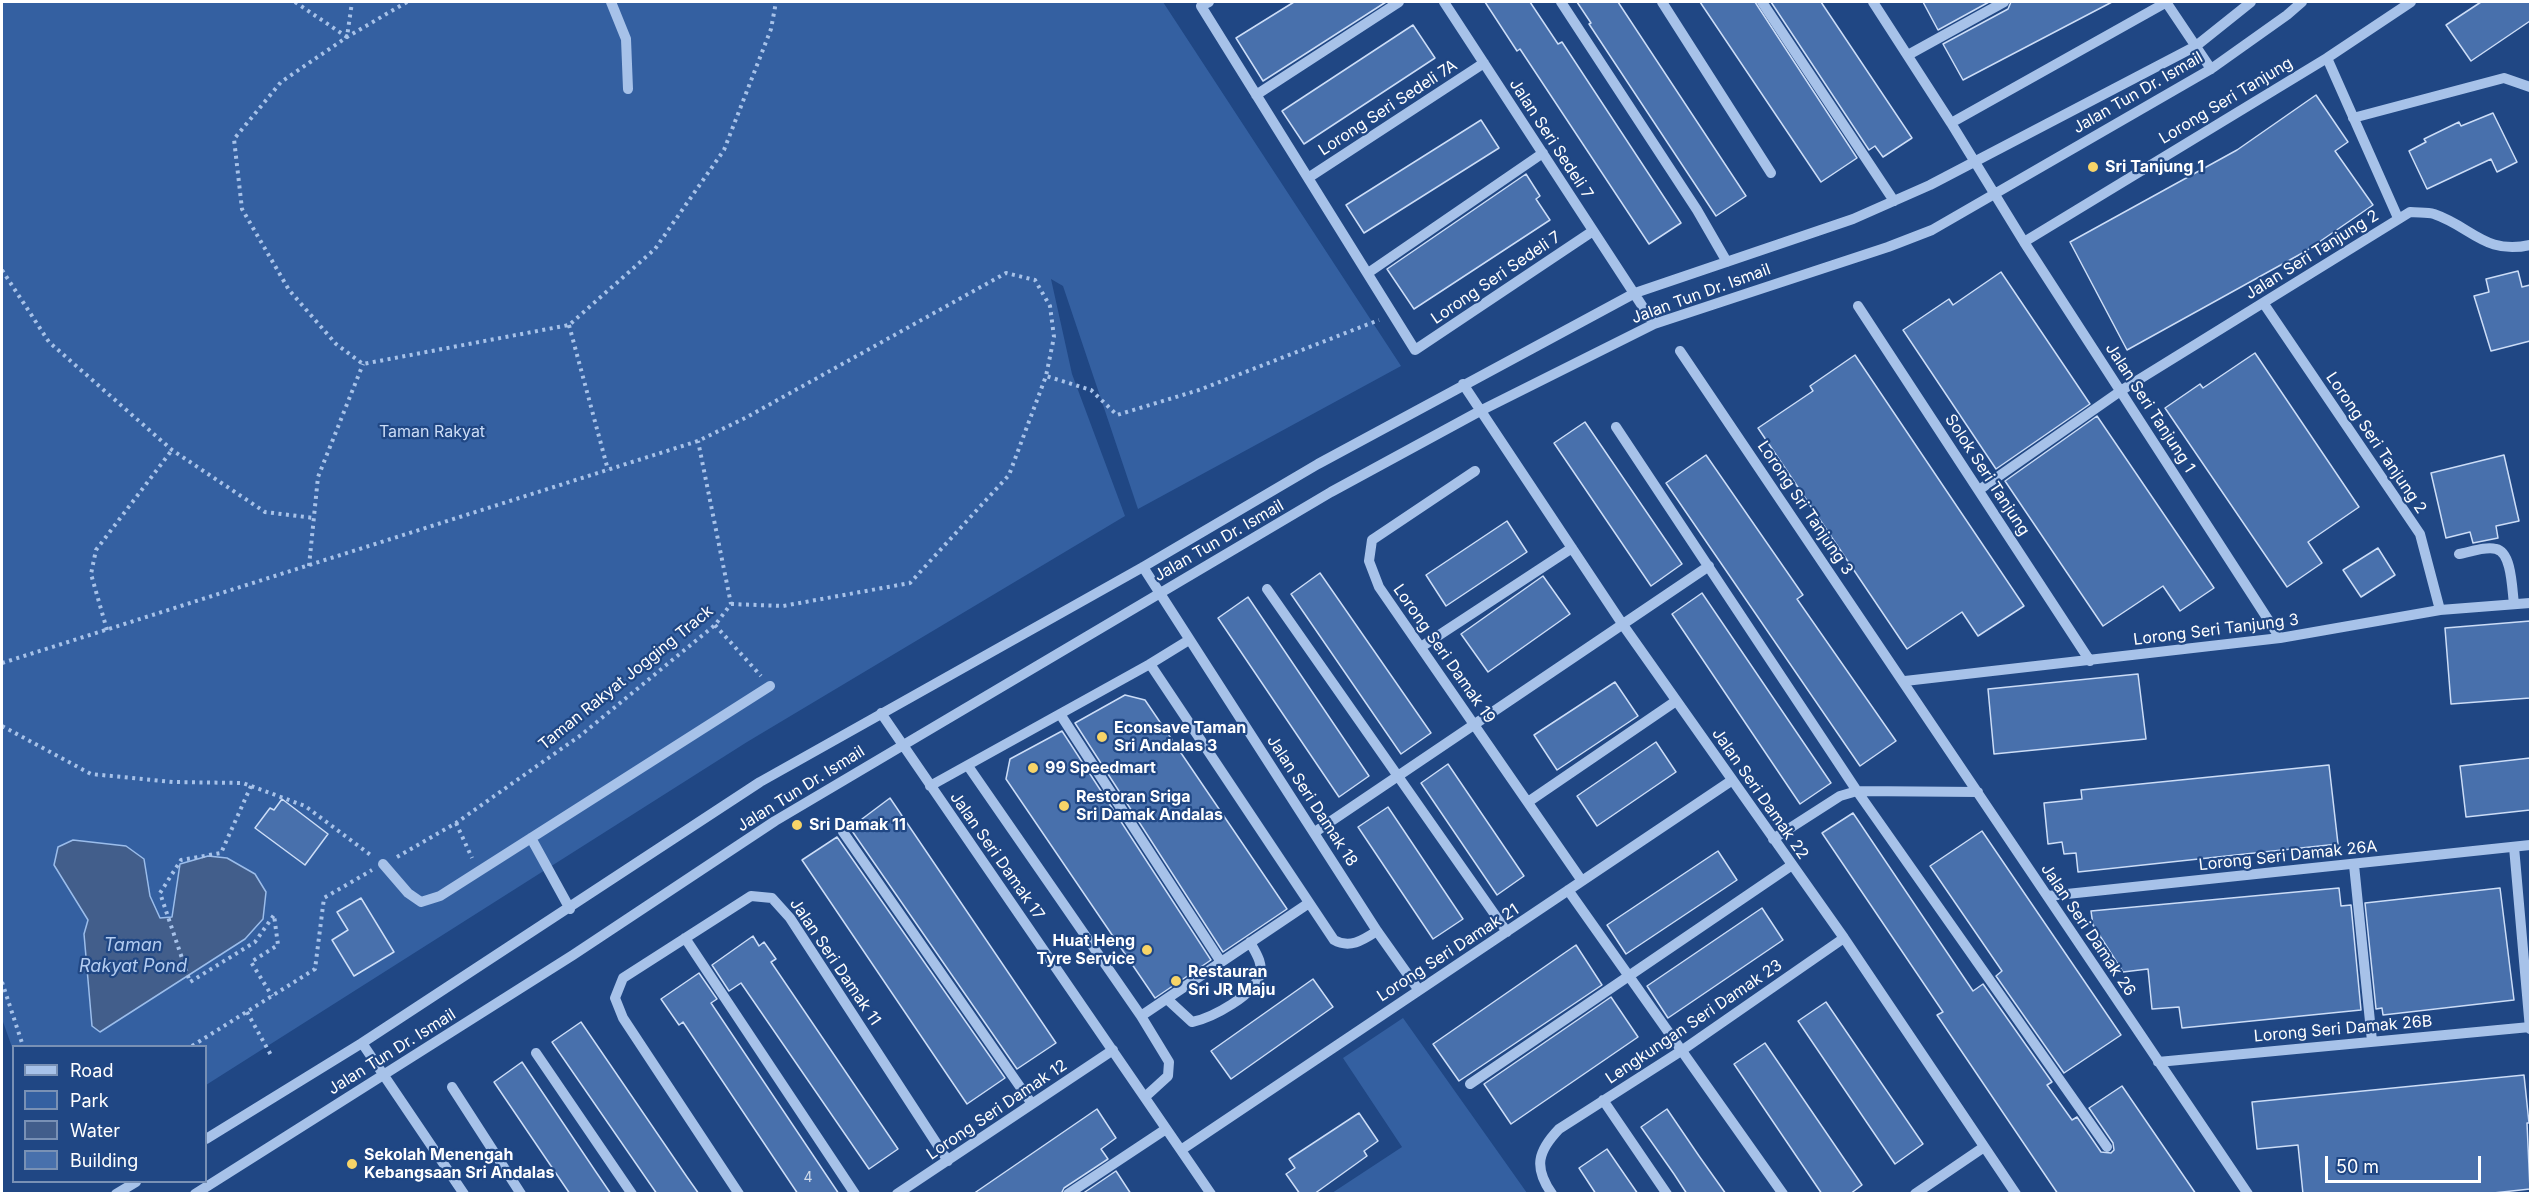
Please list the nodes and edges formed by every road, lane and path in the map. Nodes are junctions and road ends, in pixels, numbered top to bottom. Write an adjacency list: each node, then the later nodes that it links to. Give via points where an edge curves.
1 (295, 2): 18 (path)
2 (352, 2): 18 (path)
3 (407, 2): 18 (path)
4 (611, 2): 25 (street, via 626,39)
5 (776, 2): 47 (path, via 771,29 724,150 655,249)
6 (1399, 2): 26 (street)
7 (1444, 2): 22 (street, Jalan Seri Sedeli 7)
8 (1561, 2): 39 (street)
9 (1662, 2): 31 (street)
10 (1762, 2): 34 (street)
11 (1873, 2): 20 (street, Jalan Seri Tanjung 1)
12 (2004, 2): 20 (street)
13 (2166, 2): 19 (street); 28 (street)
14 (2252, 2): 19 (street, Jalan Tun Dr. Ismail)
15 (2302, 2): 23 (street, Jalan Tun Dr. Ismail)
16 (2411, 2): 21 (street, Lorong Seri Tanjung)
17 (1205, 4): 26 (street)
18 (347, 37): 49 (path, via 281,82 234,139 242,209 289,290 336,344)
19 (2196, 46): 23 (street); 30 (street, Jalan Tun Dr. Ismail)
20 (1908, 55): 28 (street, Jalan Seri Tanjung 1)
21 (2327, 58): 27 (street, Jalan Seri Tanjung 2); 37 (street, Lorong Seri Tanjung)
22 (1484, 63): 29 (street, Jalan Seri Sedeli 7); 32 (street, Lorong Seri Sedeli 7A)
23 (2211, 69): 33 (street, Jalan Tun Dr. Ismail)
24 (2530, 87): 27 (street, via 2504,78)
25 (628, 89)
26 (1256, 95): 32 (street)
27 (2353, 118): 35 (street, Jalan Seri Tanjung 2)
28 (1952, 123): 30 (street, Jalan Seri Tanjung 1)
29 (1543, 153): 36 (street, Jalan Seri Sedeli 7); 41 (street)
30 (1976, 162): 33 (street, Jalan Seri Tanjung 1); 34 (street, Jalan Tun Dr. Ismail)
31 (1771, 173)
32 (1308, 178): 41 (street)
33 (1995, 194): 37 (street, Jalan Seri Tanjung 1); 46 (street, Jalan Tun Dr. Ismail, via 1921,234)
34 (1894, 201): 39 (street, Jalan Tun Dr. Ismail)
35 (2398, 219): 38 (street, via 2410,212 2433,213 2492,246); 43 (street, Jalan Seri Tanjung 2)
36 (1593, 231): 41 (street, Lorong Seri Sedeli 7, via 1415,350); 42 (street, Jalan Seri Sedeli 7)
37 (2024, 242): 52 (street, Jalan Seri Tanjung 1)
38 (2530, 245)
39 (1727, 262): 42 (street, Jalan Tun Dr. Ismail)
40 (2, 270): 56 (path, via 49,342)
41 (1368, 273)
42 (1635, 293): 46 (street, Jalan Seri Sedeli 7); 51 (street, Jalan Tun Dr. Ismail)
43 (2264, 304): 52 (street, Jalan Seri Tanjung 2); 71 (street, Lorong Seri Tanjung 2, via 2420,534)
44 (1858, 306): 59 (street, Solok Seri Tanjung)
45 (1378, 319): 50 (path, via 1199,390 1118,415 1091,390)
46 (1654, 324): 53 (street, Jalan Tun Dr. Ismail)
47 (569, 325): 49 (path); 57 (path)
48 (1680, 351): 81 (street, Lorong Sri Tanjung 3)
49 (363, 364): 60 (path, via 318,477)
50 (1046, 376): 55 (path, via 1054,337 1050,306 1035,280 1006,273); 69 (path, via 1009,475 910,583 783,606)
51 (1463, 384): 53 (street, Jalan Seri Damak 22); 65 (street, Jalan Tun Dr. Ismail)
52 (2122, 390): 59 (street, Jalan Seri Tanjung 2); 75 (street, Jalan Seri Tanjung 1)
53 (1480, 411): 61 (street, Jalan Seri Damak 22); 67 (street, Jalan Tun Dr. Ismail, via 1331,492)
54 (1616, 427): 64 (street)
55 (698, 441): 57 (path); 69 (path, Taman Rakyat Jogging Track)
56 (172, 450): 60 (path, via 265,512); 74 (path, via 96,550 91,574)
57 (608, 470): 63 (path)
58 (1474, 471): 77 (street, Lorong Seri Damak 19, via 1372,540 1369,561 1379,587)
59 (1979, 490): 78 (street, Solok Seri Tanjung)
60 (314, 518): 63 (path)
61 (1572, 548): 73 (street, Jalan Seri Damak 22); 77 (street)
62 (2459, 554): 70 (street, via 2494,548 2504,551)
63 (309, 566): 74 (path)
64 (1709, 566): 73 (street); 94 (street)
65 (1143, 567): 67 (street, Jalan Seri Damak 18); 84 (street, Jalan Tun Dr. Ismail)
66 (1268, 589): 90 (street)
67 (1160, 593): 76 (street, Jalan Seri Damak 18); 88 (street, Jalan Tun Dr. Ismail)
68 (2530, 603): 70 (street, Lorong Seri Tanjung 3)
69 (731, 604): 72 (path, Taman Rakyat Jogging Track)
70 (2514, 604): 71 (street, Lorong Seri Tanjung 3)
71 (2440, 610): 75 (street, Lorong Seri Tanjung 3)
72 (715, 625): 82 (path); 97 (path, Taman Rakyat Jogging Track, via 581,735)
73 (1623, 625): 83 (street, Jalan Seri Damak 22); 86 (street)
74 (107, 630): 79 (path)
75 (2280, 638): 78 (street, Lorong Seri Tanjung 3)
76 (1188, 640): 80 (street); 99 (street, Jalan Seri Damak 18)
77 (1421, 647): 86 (street, Lorong Seri Damak 19)
78 (2090, 661): 81 (street, Lorong Seri Tanjung 3)
79 (2, 663)
80 (1150, 664): 85 (street); 111 (street)
81 (1905, 681): 95 (street, Jalan Seri Damak 26)
82 (770, 686): 100 (street)
83 (1676, 701): 91 (street, Jalan Seri Damak 22); 96 (street)
84 (881, 713): 88 (street, Jalan Seri Damak 17); 112 (street, Jalan Tun Dr. Ismail, via 760,782)
85 (1060, 714): 89 (street); 118 (street)
86 (1475, 725): 90 (street); 96 (street, Lorong Seri Damak 19)
87 (2, 726): 92 (path, via 91,774)
88 (901, 744): 93 (street, Jalan Seri Damak 17); 136 (street, Jalan Tun Dr. Ismail, via 775,821)
89 (968, 766): 93 (street); 125 (street)
90 (1397, 777): 99 (street); 114 (street)
91 (1731, 781): 101 (street, Jalan Seri Damak 22); 108 (street, Lorong Seri Damak 21)
92 (251, 786): 104 (path, via 305,806); 122 (path, via 221,853 181,860 160,893 190,982 255,942 274,915 278,945 251,962)
93 (930, 786): 131 (street, Jalan Seri Damak 17)
94 (1857, 791): 95 (street); 101 (street, via 1840,796); 145 (street)
95 (1978, 792): 110 (street, Jalan Seri Damak 26)
96 (1528, 802): 108 (street, Lorong Seri Damak 19)
97 (456, 823): 104 (path, Taman Rakyat Jogging Track); 107 (path)
98 (843, 832): 141 (street)
99 (1315, 832): 113 (street, Jalan Seri Damak 18)
100 (531, 838): 107 (street); 112 (street)
101 (1773, 839): 105 (street, Jalan Seri Damak 22)
102 (2530, 845): 103 (street, Lorong Seri Damak 26A)
103 (2514, 847): 106 (street, Lorong Seri Damak 26A); 126 (street)
104 (383, 864): 107 (street, via 421,902 440,896); 122 (path, Taman Rakyat Jogging Track, via 324,898 315,969)
105 (1792, 865): 116 (street, Jalan Seri Damak 22); 119 (street)
106 (2354, 865): 110 (street, Lorong Seri Damak 26A); 127 (street)
107 (478, 871)
108 (1582, 881): 109 (street, Lorong Seri Damak 21)
109 (1568, 890): 114 (street, Lorong Seri Damak 21); 119 (street)
110 (2048, 896): 135 (street, Jalan Seri Damak 26)
111 (1309, 903): 113 (street, via 1334,940 1342,944 1353,944); 117 (street)
112 (570, 909): 128 (street, Jalan Tun Dr. Ismail)
113 (1377, 931): 121 (street, Jalan Seri Damak 18)
114 (1507, 932): 121 (street, Lorong Seri Damak 21)
115 (685, 938): 147 (street, Jalan Seri Damak 11, via 751,896 772,898 790,918); 154 (street, Jalan Seri Damak 11, via 623,978 615,998 623,1018); 155 (street)
116 (1844, 938): 132 (street, Lengkungan Seri Damak 23); 144 (street, Jalan Seri Damak 22)
117 (1250, 942): 118 (street); 123 (street, via 1260,962 1260,975 1231,1005 1192,1022)
118 (1221, 962): 123 (street)
119 (1629, 977): 132 (street); 137 (street)
120 (2, 982): 129 (path)
121 (1418, 989): 146 (street, Lorong Seri Damak 21)
122 (272, 996): 124 (path, Taman Rakyat Jogging Track)
123 (1167, 999): 125 (street)
124 (247, 1012): 130 (path, Taman Rakyat Jogging Track); 134 (path)
125 (1141, 1016): 139 (street, via 1170,1069 1168,1076)
126 (2530, 1028): 127 (street, Lorong Seri Damak 26B)
127 (2372, 1041): 135 (street, Lorong Seri Damak 26B)
128 (362, 1043): 136 (street); 143 (street, Jalan Tun Dr. Ismail)
129 (22, 1045)
130 (195, 1045)
131 (1113, 1050): 139 (street, Jalan Seri Damak 17); 141 (street, Lorong Seri Damak 12)
132 (1681, 1051): 140 (street, Lengkungan Seri Damak 23); 161 (street)
133 (536, 1053): 153 (street)
134 (272, 1057)
135 (2158, 1062): 164 (street, Jalan Seri Damak 26)
136 (384, 1076): 150 (street, Jalan Tun Dr. Ismail); 151 (street)
137 (1470, 1084)
138 (452, 1088): 152 (street)
139 (1145, 1097): 142 (street, Jalan Seri Damak 17)
140 (1604, 1100): 159 (street, Lengkungan Seri Damak 23, via 1559,1129 1544,1144 1539,1164); 160 (street)
141 (1032, 1104): 147 (street, Lorong Seri Damak 12)
142 (1166, 1129): 146 (street, Jalan Seri Damak 17); 157 (street)
143 (207, 1138)
144 (1984, 1147): 162 (street); 163 (street, Jalan Seri Damak 22)
145 (2107, 1147)
146 (1181, 1150): 158 (street, Jalan Seri Damak 17)
147 (948, 1161): 156 (street, Lorong Seri Damak 12)
148 (134, 1183): 149 (street)
149 (116, 1194)
150 (195, 1194)
151 (464, 1194)
152 (522, 1194)
153 (632, 1194)
154 (739, 1194)
155 (855, 1194)
156 (897, 1194)
157 (1068, 1194)
158 (1211, 1194)
159 (1552, 1194)
160 (1667, 1194)
161 (1783, 1194)
162 (1915, 1194)
163 (2016, 1194)
164 (2248, 1194)

